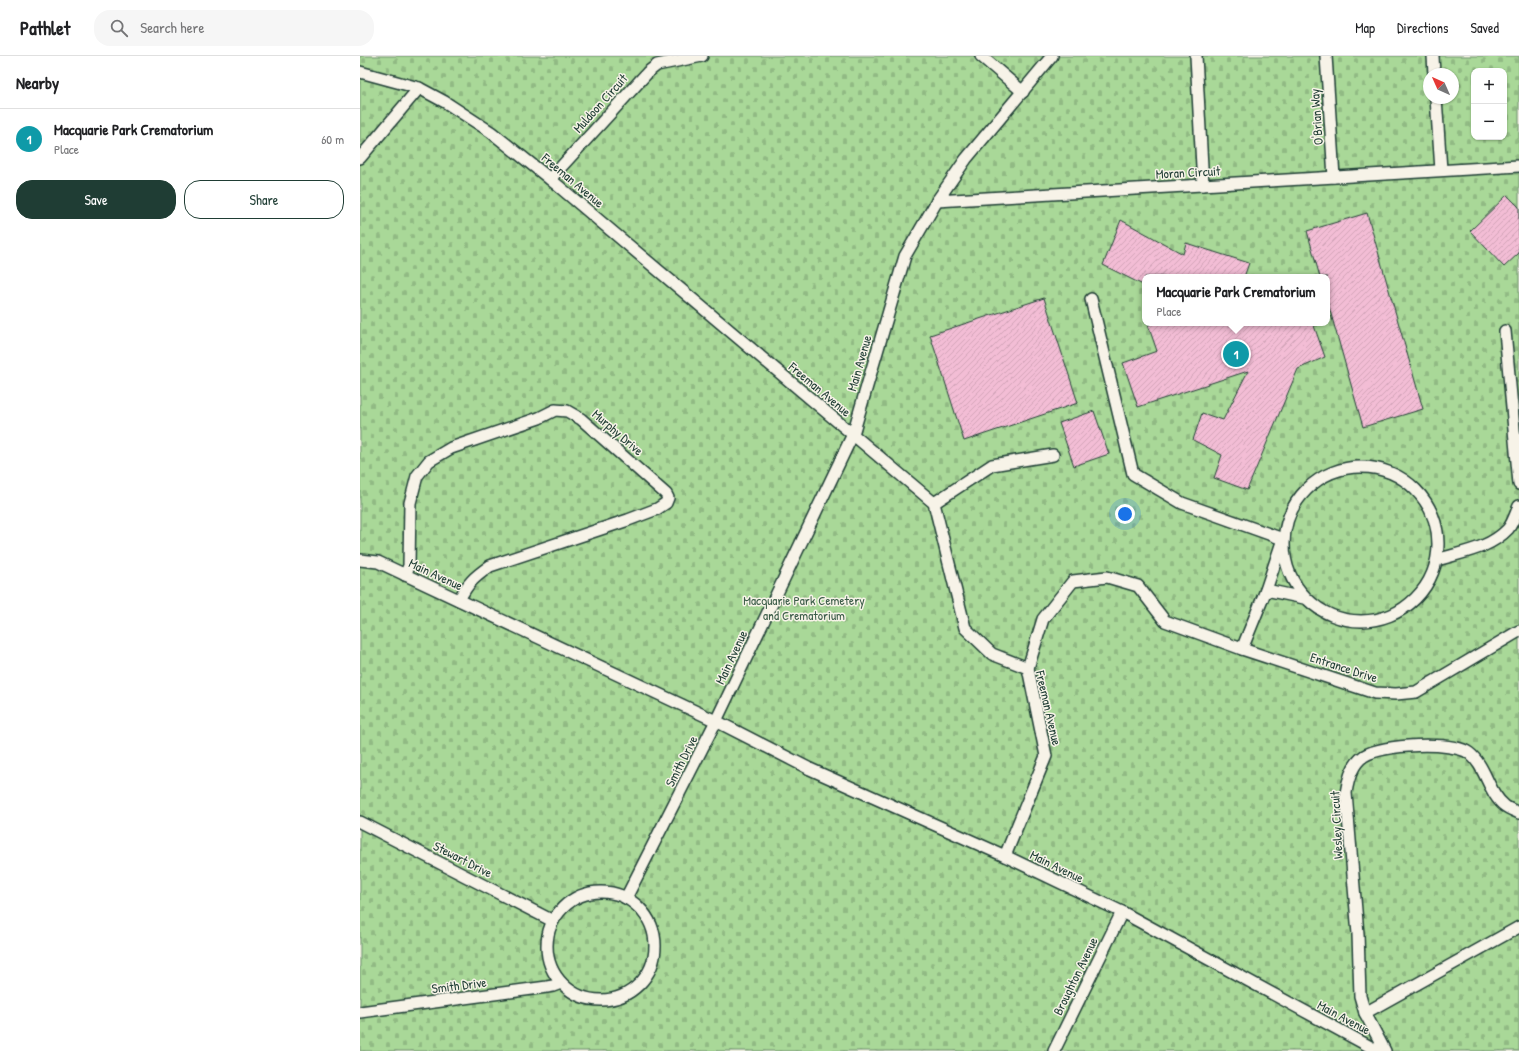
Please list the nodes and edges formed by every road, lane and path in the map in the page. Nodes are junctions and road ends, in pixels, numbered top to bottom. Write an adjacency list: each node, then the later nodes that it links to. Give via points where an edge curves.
1 (702, 56): 16 (lane, Muldoon Circuit, via 657,65 648,72)
2 (981, 56): 10 (lane)
3 (1052, 56): 10 (lane, Main Avenue)
4 (1196, 56): 17 (lane)
5 (1326, 56): 15 (lane, O'Brian Way)
6 (1433, 56): 7 (lane)
7 (1434, 68)
8 (360, 72): 9 (lane, Freeman Avenue)
9 (419, 88): 12 (lane); 16 (lane, Freeman Avenue, via 491,132)
10 (1023, 92): 18 (lane, Main Avenue, via 966,158)
11 (1436, 104): 14 (lane)
12 (360, 158)
13 (1519, 166): 14 (lane, Moran Circuit)
14 (1441, 170): 15 (lane, Moran Circuit)
15 (1334, 177): 17 (lane, Moran Circuit)
16 (550, 178): 21 (lane, Freeman Avenue)
17 (1203, 185): 18 (lane, Moran Circuit)
18 (937, 201): 21 (lane, Main Avenue, via 906,256)
19 (1090, 299): 26 (lane, via 1133,474 1182,503)
20 (1505, 331): 23 (lane)
21 (853, 434): 24 (lane, Freeman Avenue); 36 (lane, Main Avenue)
22 (1053, 455): 24 (lane, via 992,465)
23 (1519, 484)
24 (934, 503): 35 (lane, Freeman Avenue, via 965,628 992,654)
25 (1519, 506): 28 (lane, via 1509,528 1489,544)
26 (1283, 539): 28 (lane, via 1288,518 1297,499 1312,484 1330,473 1351,467 1372,467 1392,473 1410,484 1425,499 1434,518 1439,539); 30 (lane); 31 (lane, via 1285,561 1292,580)
27 (360, 560): 29 (lane, Main Avenue, via 378,562)
28 (1437, 560): 31 (lane, via 1430,580 1418,598 1401,611 1382,619 1361,622 1340,619 1320,611)
29 (405, 575): 32 (lane, Main Avenue); 32 (lane, Murphy Drive, via 409,566 412,489 423,467 451,448 539,418 555,410 567,411 581,419 666,494 666,503 628,520 490,566 474,577)
30 (1266, 590): 31 (lane); 34 (lane)
31 (1304, 598)
32 (459, 600): 36 (lane, Main Avenue)
33 (1519, 631): 34 (lane, Entrance Drive, via 1416,692 1396,694 1375,693)
34 (1242, 650): 35 (lane, Entrance Drive, via 1165,621 1138,586 1108,577 1073,581 1043,619)
35 (1028, 668): 39 (lane, Freeman Avenue, via 1046,756)
36 (716, 722): 39 (lane, Main Avenue, via 810,769); 40 (lane, Smith Drive)
37 (1519, 813): 46 (lane, Wesley Circuit, via 1505,806 1470,753 1459,748 1392,746 1364,756 1354,767 1348,778 1346,793 1358,934 1360,996)
38 (360, 822): 42 (lane, Stewart Drive)
39 (1005, 856): 41 (lane, Main Avenue)
40 (626, 898): 42 (lane, via 608,892 589,893 564,906); 44 (lane, via 639,907 654,936 653,960 641,982 628,992 605,999 581,996)
41 (1122, 912): 47 (lane, Broughton Avenue); 48 (lane, Main Avenue)
42 (553, 921): 44 (lane, via 547,938 548,956 551,967)
43 (1519, 927): 46 (lane)
44 (561, 982): 45 (lane, Smith Drive, via 547,988)
45 (360, 1012)
46 (1365, 1013): 49 (lane, Wesley Circuit)
47 (1054, 1051)
48 (1378, 1051)
49 (1384, 1051)

